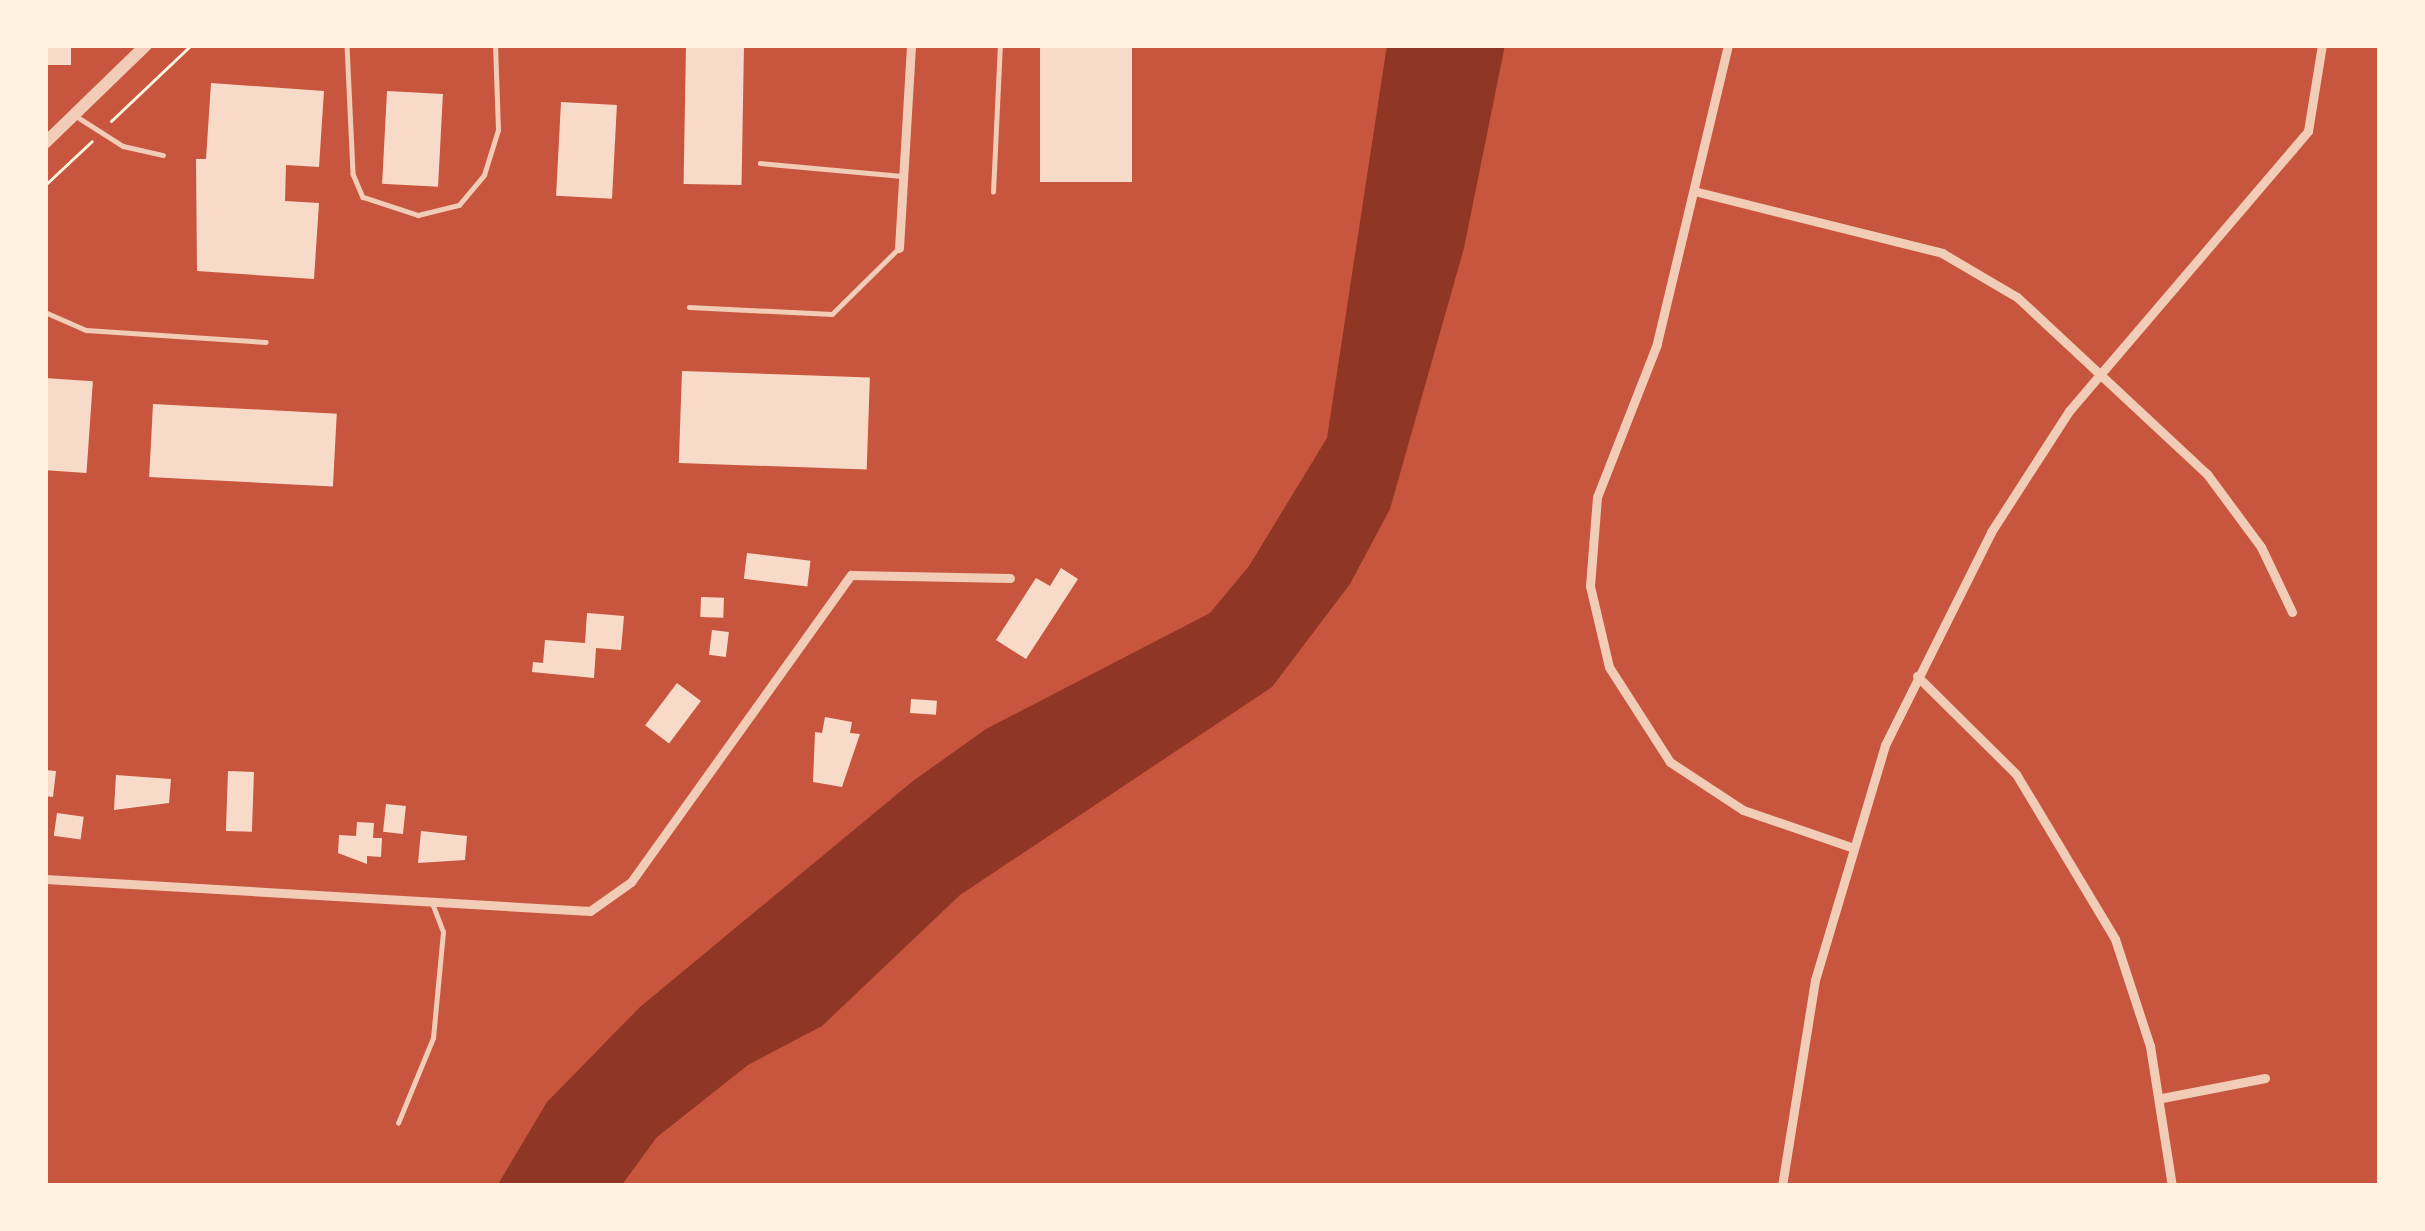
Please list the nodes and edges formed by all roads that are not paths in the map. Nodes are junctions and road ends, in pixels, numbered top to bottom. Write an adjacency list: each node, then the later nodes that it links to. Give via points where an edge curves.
1 (146, 45): 8 (street)
2 (347, 45): 3 (lane, via 352,175 363,197 418,214 459,205 484,175 498,130)
3 (495, 45)
4 (910, 45): 12 (street)
5 (1000, 45): 14 (lane)
6 (1728, 45): 13 (street)
7 (2322, 45): 19 (street, via 2316,103 2291,157)
8 (75, 114): 9 (street); 10 (lane, via 99,134)
9 (45, 143)
10 (164, 155)
11 (760, 163): 12 (lane)
12 (904, 176): 15 (street)
13 (1694, 191): 19 (street, via 1942,253 2017,297); 23 (street, via 1657,344 1598,497 1590,543 1597,626 1627,704 1670,761 1743,809)
14 (993, 192)
15 (899, 248): 16 (lane, via 832,314)
16 (689, 307)
17 (45, 312): 18 (lane, via 86,330)
18 (266, 342)
19 (2099, 372): 21 (street, via 2236,509); 22 (street, via 1991,532)
20 (1010, 578): 25 (street, via 851,574 631,882 606,904 573,912)
21 (2292, 612)
22 (1917, 676): 23 (street); 27 (street, via 2016,774 2083,877 2135,992)
23 (1851, 847): 29 (street, via 1801,1042)
24 (45, 880): 25 (street)
25 (432, 904): 28 (lane, via 443,932 433,1038)
26 (2265, 1078): 27 (street)
27 (2162, 1098): 30 (street)
28 (398, 1123)
29 (1783, 1186)
30 (2172, 1186)

